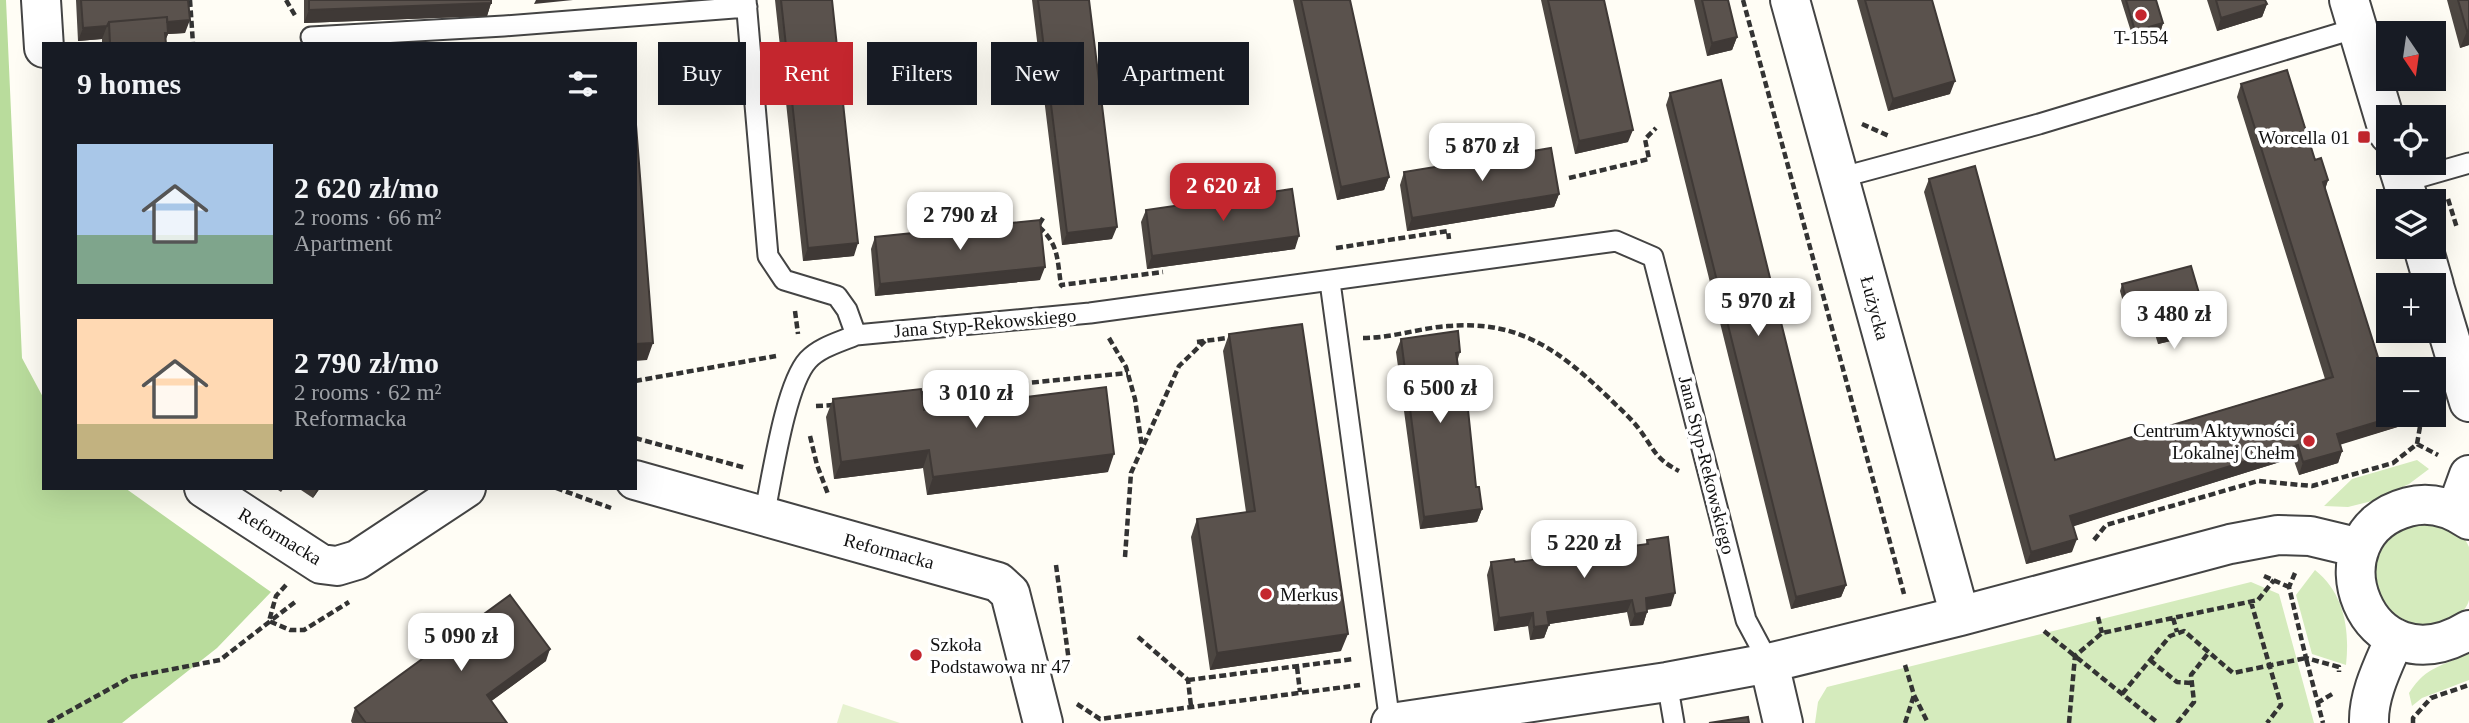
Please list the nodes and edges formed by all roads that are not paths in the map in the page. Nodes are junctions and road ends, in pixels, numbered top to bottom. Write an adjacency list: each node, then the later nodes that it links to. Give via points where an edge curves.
1 (41, 0): 7 (street)
2 (1790, 0): 10 (street, Łużycka)
3 (747, 4): 5 (lane); 14 (lane, via 768,256 784,280 837,296)
4 (2353, 14): 8 (street); 10 (lane, via 2039,124)
5 (504, 35): 6 (lane)
6 (311, 37)
7 (44, 42)
8 (2380, 105)
9 (2469, 163): 11 (lane)
10 (1839, 178): 23 (street, Łużycka)
11 (2403, 182)
12 (1329, 282): 14 (lane, Jana Styp-Rekowskiego, via 1090,313); 26 (lane, Jana Styp-Rekowskiego, via 1616,241 1653,257 1746,620); 28 (lane)
13 (2446, 326): 15 (street)
14 (856, 335): 21 (lane, Jana Styp-Rekowskiego, via 809,358 797,375 797,404)
15 (2469, 402)
16 (2454, 465): 20 (street)
17 (637, 481): 21 (street, Reformacka)
18 (207, 490): 19 (street, Reformacka, via 321,564 337,566 357,559)
19 (463, 490)
20 (2463, 515): 22 (street, via 2438,505 2400,509 2376,525)
21 (764, 516): 29 (street, Reformacka, via 998,582 1010,593)
22 (2360, 548): 23 (street, via 2310,536 2278,535); 25 (street, via 2355,569 2364,609 2377,626)
23 (1959, 616): 26 (street)
24 (2469, 630): 25 (street, via 2434,644)
25 (2395, 638): 32 (street, via 2376,685)
26 (1769, 663): 27 (street); 31 (street)
27 (1667, 682): 28 (street); 30 (lane)
28 (1388, 711)
29 (1043, 723)
30 (1674, 723)
31 (1783, 723)
32 (2369, 723)

